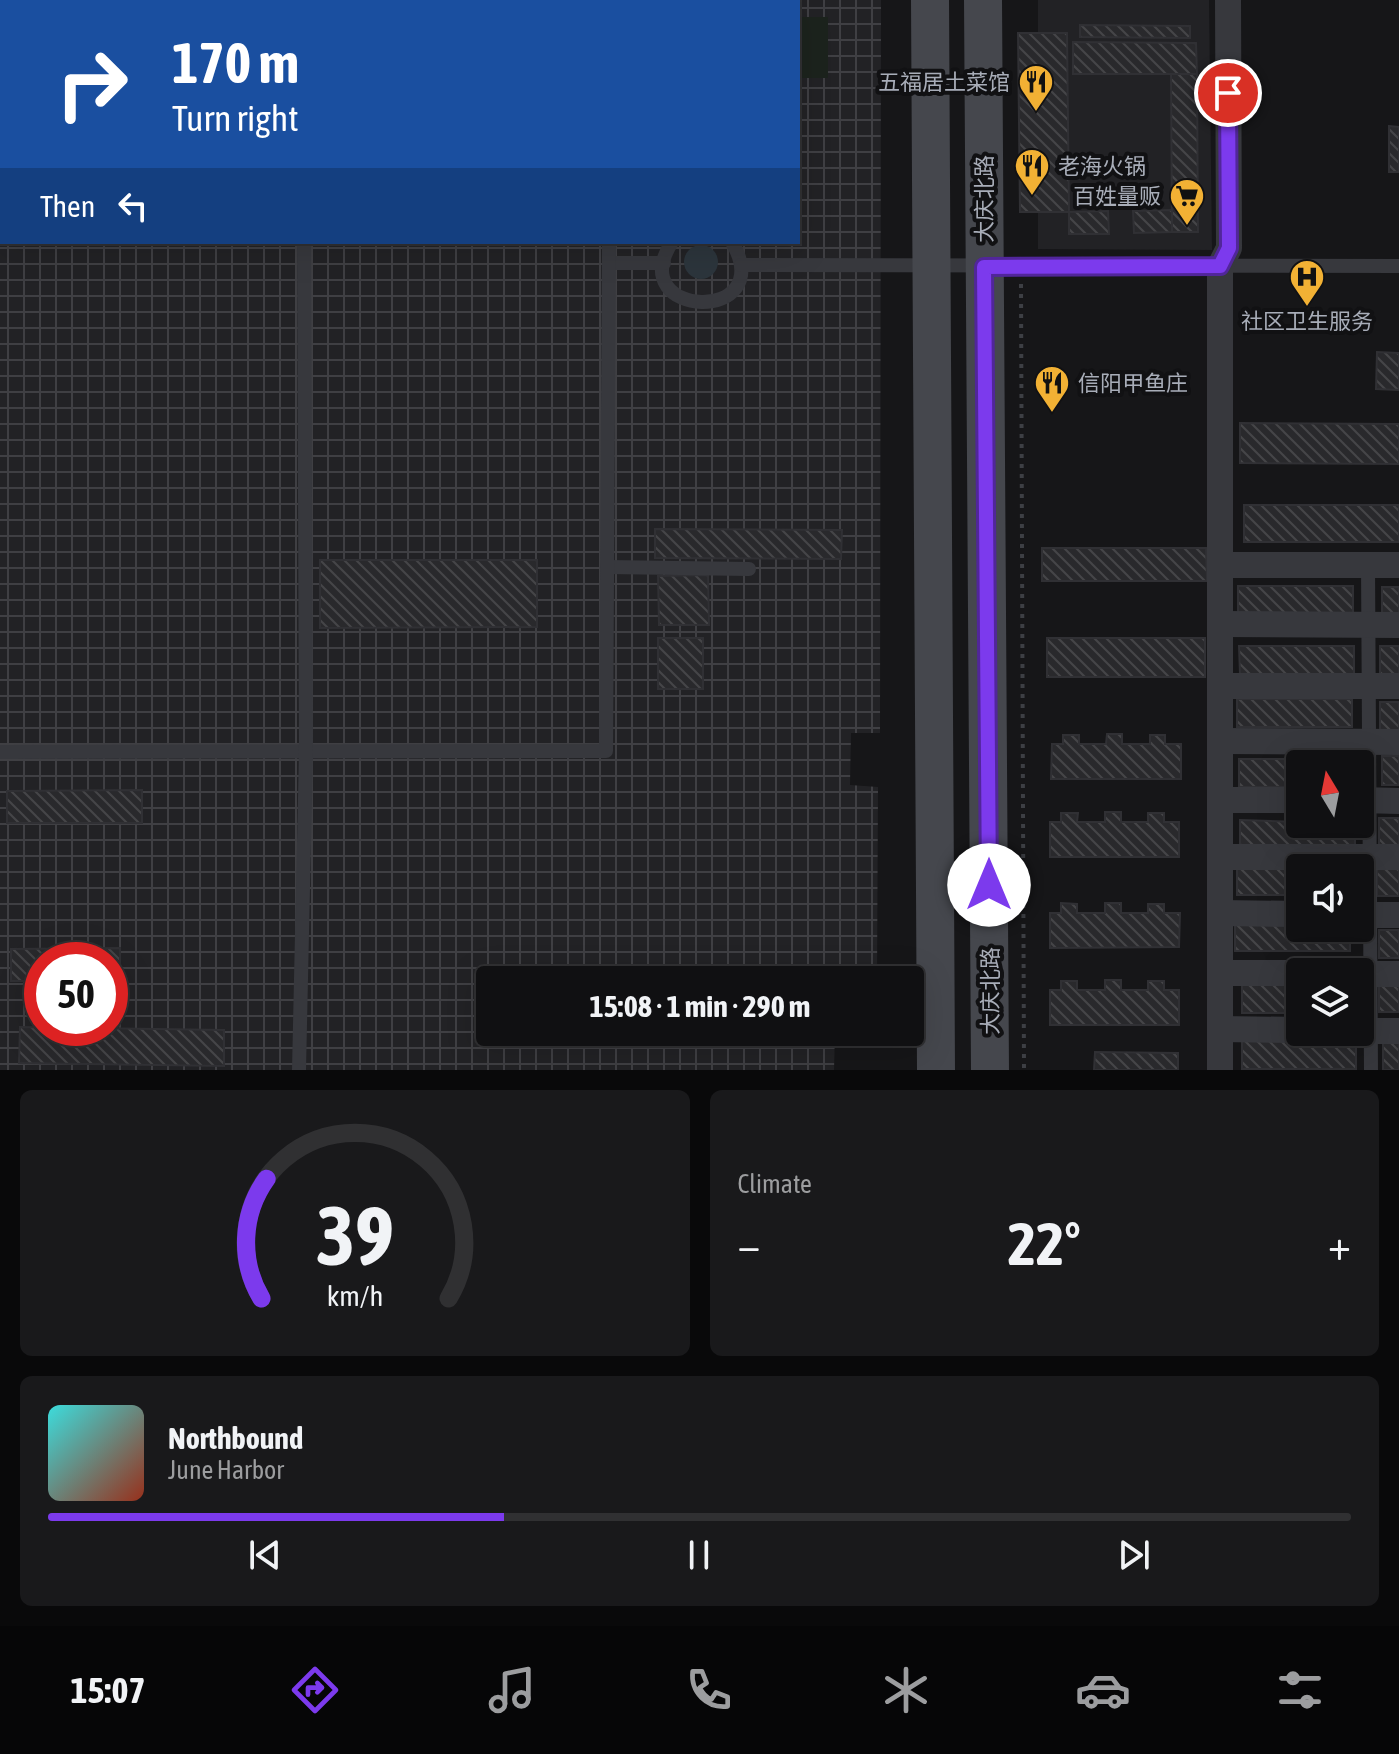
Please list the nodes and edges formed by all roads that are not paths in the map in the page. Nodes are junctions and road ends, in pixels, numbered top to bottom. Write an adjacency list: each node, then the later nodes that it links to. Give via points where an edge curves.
1 (930, 0): 13 (main road)
2 (983, 0): 14 (main road, 大庆北路)
3 (1228, 0): 11 (street, via 1229,248)
4 (304, 244): 31 (lane)
5 (609, 244): 8 (lane)
6 (671, 244): 9 (lane)
7 (733, 244): 10 (lane)
8 (609, 263): 9 (lane); 18 (lane)
9 (664, 263): 10 (lane, via 669,287 689,303 701,305 725,298)
10 (741, 265): 13 (lane)
11 (1220, 266): 12 (lane); 14 (lane); 15 (street)
12 (1399, 266)
13 (932, 267): 14 (lane); 54 (main road)
14 (984, 267): 55 (main road, 大庆北路)
15 (1220, 565): 16 (street); 20 (street)
16 (1368, 565): 17 (street); 21 (lane)
17 (1399, 565)
18 (607, 567): 19 (lane); 31 (lane, via 606,751)
19 (749, 569)
20 (1220, 624): 21 (street); 23 (street)
21 (1369, 625): 22 (street); 24 (lane)
22 (1399, 625)
23 (1220, 686): 24 (street); 26 (street)
24 (1369, 686): 25 (street); 27 (lane)
25 (1399, 686)
26 (1220, 741): 27 (street); 32 (street)
27 (1369, 741): 28 (street); 29 (lane)
28 (1399, 742)
29 (1368, 750)
30 (0, 752): 31 (lane)
31 (306, 752): 53 (lane)
32 (1220, 800): 33 (street); 36 (street)
33 (1286, 800)
34 (1374, 800): 35 (street)
35 (1399, 801)
36 (1220, 857): 37 (street); 40 (street)
37 (1286, 857)
38 (1374, 857): 39 (street)
39 (1399, 857)
40 (1220, 913): 41 (street); 44 (street)
41 (1286, 914)
42 (1374, 915): 43 (street)
43 (1399, 915)
44 (1220, 973): 45 (street); 48 (street)
45 (1286, 973)
46 (1374, 974): 47 (street)
47 (1399, 974)
48 (1220, 1029): 49 (street); 56 (street)
49 (1286, 1030)
50 (1374, 1031): 51 (street)
51 (1399, 1031)
52 (1368, 1046): 57 (lane)
53 (299, 1070)
54 (936, 1070)
55 (990, 1070)
56 (1220, 1070)
57 (1371, 1070)

